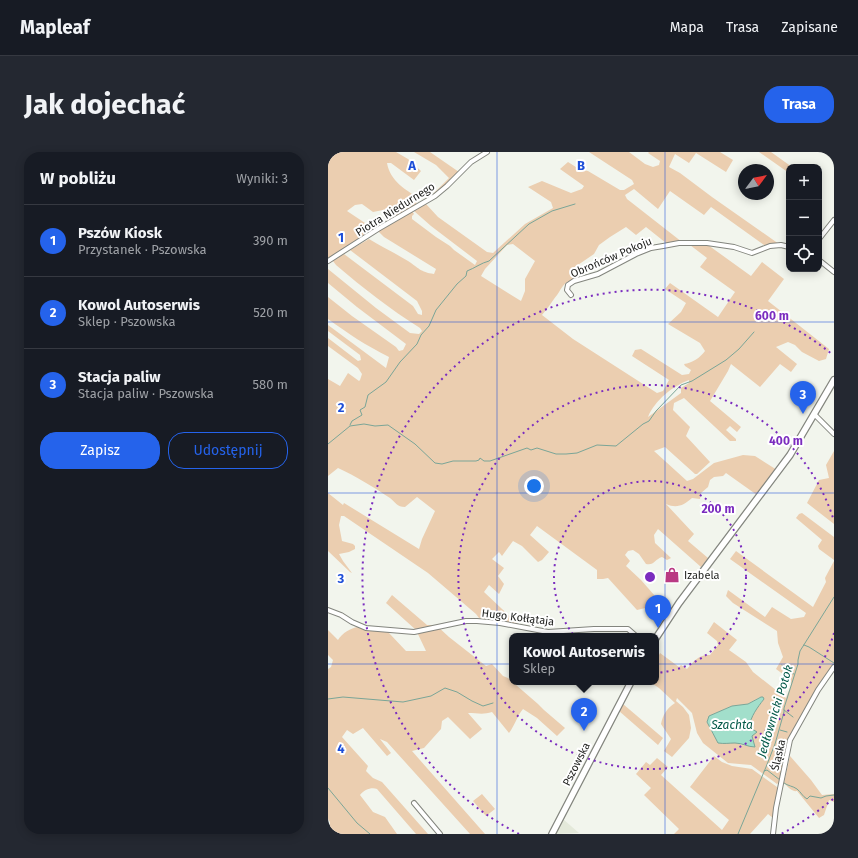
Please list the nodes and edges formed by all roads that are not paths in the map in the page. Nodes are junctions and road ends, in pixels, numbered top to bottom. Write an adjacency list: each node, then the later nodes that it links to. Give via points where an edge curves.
1 (487, 152): 5 (street, Piotra Niedurnego, via 471,162 435,196)
2 (834, 220): 3 (street)
3 (821, 236)
4 (786, 246): 8 (street, Obrońców Pokoju, via 770,246 752,253 734,247 700,243 679,243 651,248 598,274 574,281 568,285 567,290)
5 (328, 261)
6 (822, 262): 7 (street)
7 (834, 272)
8 (571, 295)
9 (834, 380): 10 (main road)
10 (814, 414): 11 (street); 14 (main road, via 790,455)
11 (834, 434)
12 (328, 610): 13 (street, Hugo Kołłątaja, via 366,628 414,632 477,621 548,632 628,629)
13 (633, 633)
14 (659, 633)
15 (834, 667): 20 (street, Śląska, via 790,740)
16 (629, 685): 19 (main road, Pszowska)
17 (414, 803): 18 (street)
18 (440, 834)
19 (552, 834)
20 (773, 834)

